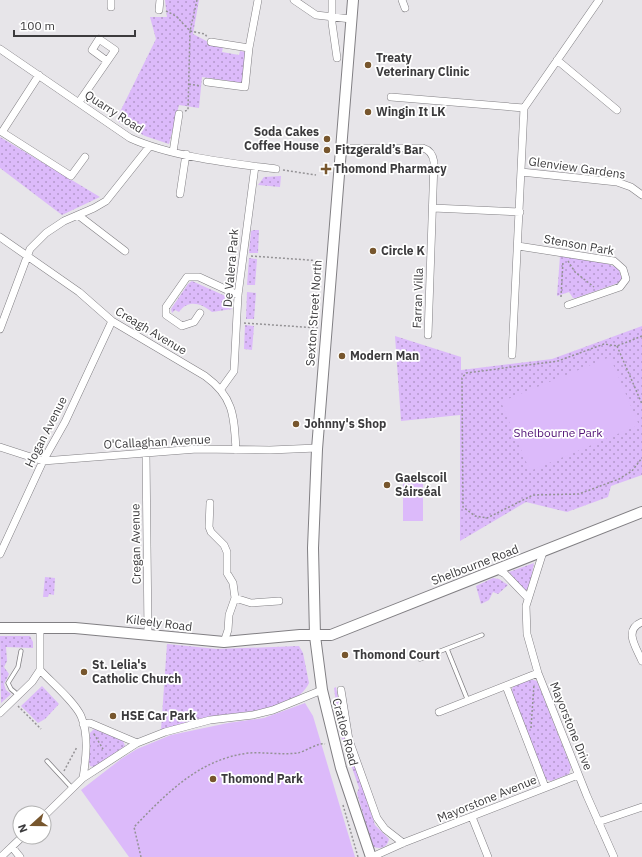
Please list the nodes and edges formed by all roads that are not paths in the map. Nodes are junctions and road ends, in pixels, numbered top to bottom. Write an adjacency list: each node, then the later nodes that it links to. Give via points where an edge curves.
1 (160, 0): 9 (street)
2 (258, 0): 13 (street)
3 (294, 0): 10 (street, via 316,15)
4 (332, 0): 10 (street)
5 (353, 0): 11 (main road, Sexton Street North)
6 (402, 0): 8 (street)
7 (599, 0): 16 (street)
8 (405, 8)
9 (159, 10)
10 (332, 17): 11 (street); 15 (street)
11 (351, 19): 27 (main road, Sexton Street North)
12 (211, 42): 13 (street)
13 (249, 48): 19 (street, via 245,87)
14 (0, 49): 18 (street, Quarry Road)
15 (337, 58)
16 (557, 60): 22 (street); 23 (street)
17 (107, 61): 21 (street)
18 (39, 75): 21 (street, Quarry Road); 25 (street)
19 (207, 82)
20 (391, 97): 22 (street)
21 (79, 102): 26 (street, Quarry Road, via 130,138)
22 (524, 108): 33 (street, Glenview Gardens)
23 (617, 110)
24 (179, 114): 28 (street)
25 (1, 131): 30 (street, via 71,176)
26 (149, 147): 28 (street, Quarry Road); 38 (street, via 106,201)
27 (342, 148): 36 (street, via 427,150 433,156 434,162); 52 (main road, Sexton Street North)
28 (173, 152): 29 (street, Quarry Road)
29 (186, 154): 31 (street, Quarry Road); 34 (street)
30 (84, 157)
31 (254, 166): 32 (street); 43 (street, De Valera Park)
32 (276, 169)
33 (521, 172): 35 (street, Glenview Gardens, via 617,182 631,187); 37 (street)
34 (180, 194)
35 (642, 195)
36 (433, 208): 37 (street); 48 (street, Farran Villa)
37 (520, 212): 40 (street)
38 (78, 215): 41 (street); 42 (street, via 46,233 30,249)
39 (0, 237): 42 (street, Creagh Avenue)
40 (518, 246): 44 (street, Stenson Park, via 614,261 623,269 626,279 620,287); 49 (street)
41 (125, 251)
42 (27, 257): 46 (street, Creagh Avenue, via 79,292); 47 (street)
43 (238, 295): 45 (street, via 199,277 187,277 166,307 166,315 182,326 194,322); 50 (street, De Valera Park, via 234,371)
44 (568, 305)
45 (200, 314)
46 (112, 321): 50 (street, Creagh Avenue, via 205,376); 55 (street, Hogan Avenue, via 65,422)
47 (0, 329)
48 (428, 335)
49 (512, 355)
50 (220, 389): 53 (street, Creagh Avenue, via 227,397 233,412)
51 (0, 447): 55 (street, O'Callaghan Avenue)
52 (317, 448): 53 (street, O'Callaghan Avenue); 64 (main road, Sexton Street North, via 313,533)
53 (236, 450): 54 (street, O'Callaghan Avenue, via 197,449)
54 (146, 453): 55 (street, O'Callaghan Avenue); 68 (street, Cregan Avenue)
55 (42, 461): 59 (street, Hogan Avenue)
56 (210, 503): 61 (street, via 209,527 227,552 227,574 233,583)
57 (642, 512): 58 (main road, Shelbourne Road)
58 (543, 552): 60 (main road, Shelbourne Road); 62 (street, Mayorstone Drive)
59 (0, 554)
60 (498, 570): 62 (street, via 508,576); 70 (main road, Shelbourne Road, via 331,635)
61 (235, 598): 63 (street, via 251,603); 71 (street)
62 (528, 598): 77 (street, Mayorstone Drive, via 525,615 527,634)
63 (279, 601)
64 (315, 609): 70 (main road, Cratloe Road)
65 (642, 622): 75 (street, via 635,624 631,634)
66 (0, 628): 67 (main road, Kileely Road)
67 (40, 628): 68 (main road, Kileely Road); 76 (street)
68 (148, 634): 71 (main road, Kileely Road)
69 (482, 635): 72 (lane)
70 (315, 636): 71 (main road, Kileely Road); 79 (main road, Cratloe Road)
71 (224, 642)
72 (447, 648): 74 (lane); 82 (lane)
73 (20, 651): 81 (lane, via 18,667 8,682)
74 (420, 659)
75 (642, 661)
76 (40, 670): 81 (street); 85 (street)
77 (536, 674): 78 (street); 88 (street, Mayorstone Drive)
78 (506, 686): 82 (street); 90 (street)
79 (322, 690): 86 (street, via 273,710 198,723); 100 (main road, Cratloe Road, via 341,768)
80 (341, 690): 96 (street, via 349,740 377,818 385,829)
81 (19, 696): 83 (street)
82 (468, 701): 84 (street)
83 (1, 709)
84 (439, 712)
85 (87, 723): 86 (street); 89 (street)
86 (138, 742): 89 (street)
87 (47, 761): 91 (lane)
88 (578, 775): 90 (street, Mayorstone Avenue); 95 (street, Mayorstone Drive)
89 (83, 778): 91 (street)
90 (546, 787): 94 (street, Mayorstone Avenue)
91 (72, 789): 93 (street)
92 (642, 807): 95 (street)
93 (52, 808)
94 (472, 817): 96 (street, Mayorstone Avenue); 101 (street)
95 (598, 822): 102 (street, Mayorstone Drive)
96 (403, 843): 100 (street, Mayorstone Avenue)
97 (12, 847): 98 (street); 99 (street)
98 (1, 857)
99 (20, 857)
100 (371, 857)
101 (488, 857)
102 (614, 857)

